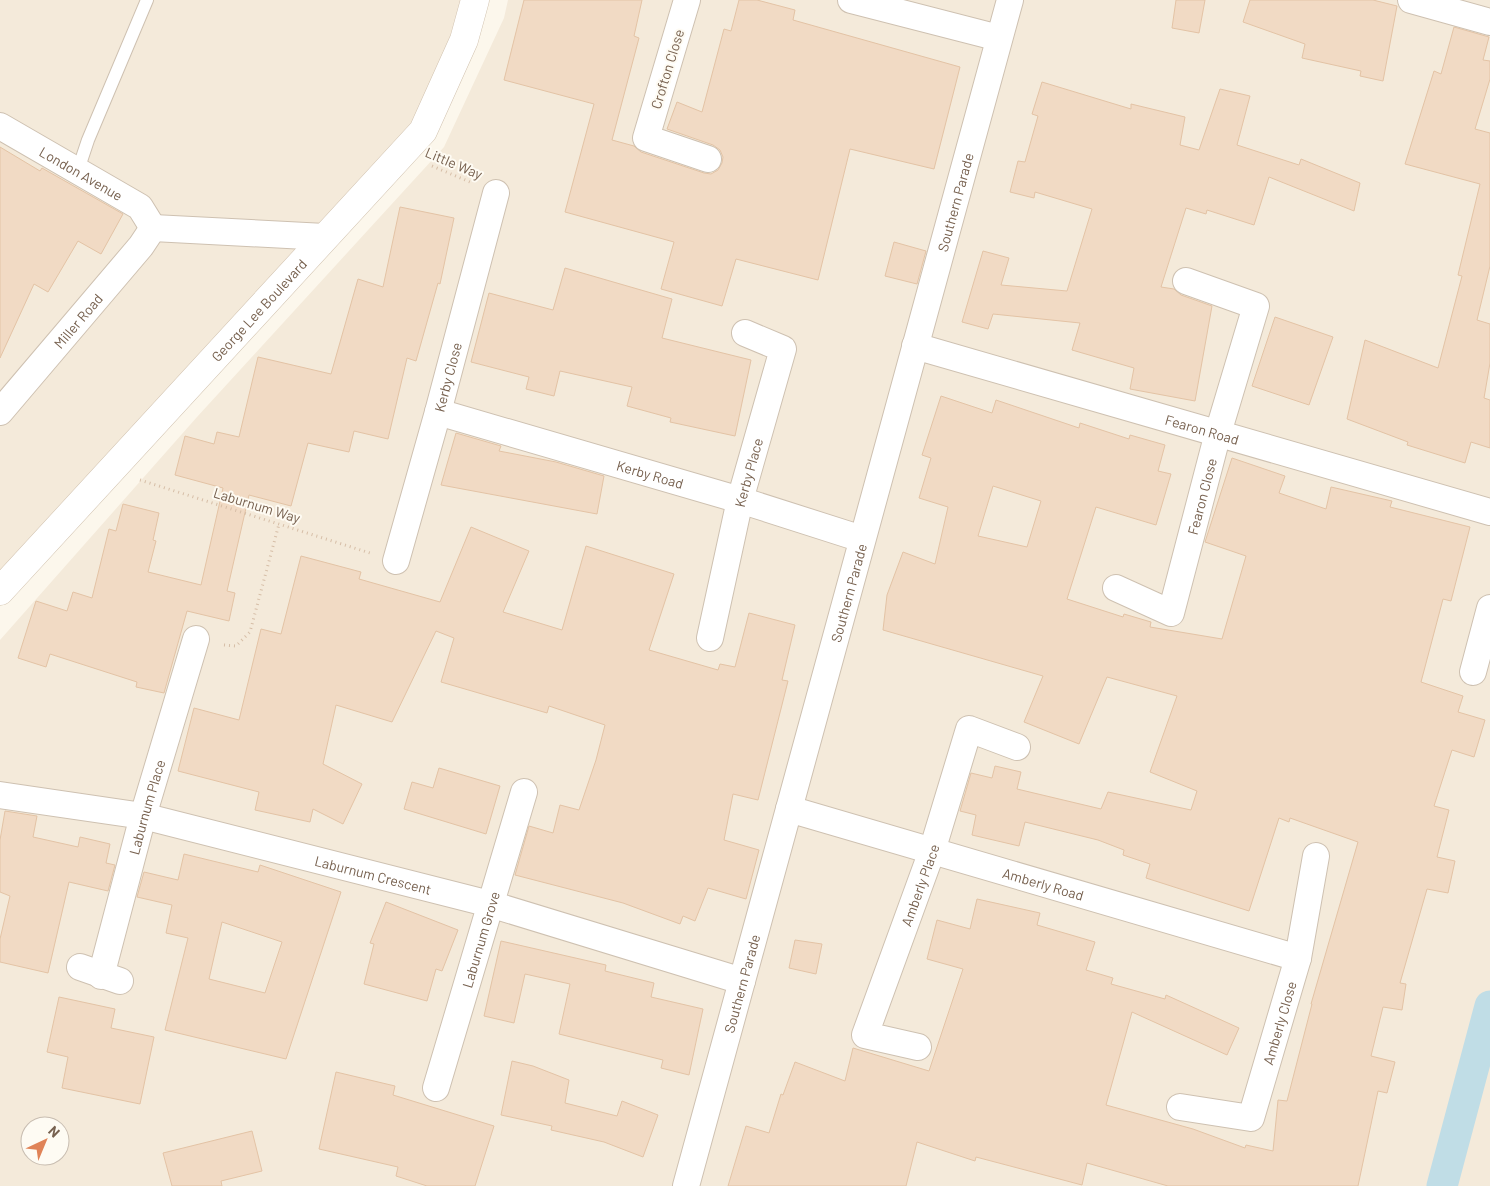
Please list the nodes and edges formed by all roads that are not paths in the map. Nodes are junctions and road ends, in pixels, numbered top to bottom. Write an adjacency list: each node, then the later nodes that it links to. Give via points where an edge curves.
1 (147, 0): 11 (lane)
2 (475, 0): 14 (main road, George Lee Boulevard, via 464,40 423,131)
3 (687, 0): 10 (street, Crofton Close, via 646,138)
4 (851, 0): 8 (street)
5 (1010, 0): 8 (street, Southern Parade)
6 (1411, 0): 7 (street)
7 (1490, 22)
8 (999, 38): 17 (street, Southern Parade)
9 (0, 126): 11 (street, London Avenue)
10 (708, 159)
11 (78, 170): 13 (street, London Avenue, via 140,207)
12 (496, 193): 19 (street, Kerby Close)
13 (153, 228): 14 (street); 18 (street, Miller Road, via 141,246)
14 (325, 237): 26 (main road, George Lee Boulevard)
15 (1186, 281): 20 (street, Fearon Close, via 1256,306)
16 (745, 333): 21 (street, Kerby Place, via 783,349)
17 (915, 346): 20 (street, Fearon Road); 23 (street, Southern Parade)
18 (3, 404)
19 (438, 412): 21 (street, Kerby Road); 24 (street, Kerby Close)
20 (1218, 433): 22 (street, Fearon Road); 25 (street, Fearon Close, via 1171,613)
21 (740, 500): 23 (street, Kerby Road); 28 (street, Kerby Place)
22 (1490, 512)
23 (862, 539): 34 (street, Southern Parade)
24 (396, 561)
25 (1116, 588)
26 (0, 592)
27 (1490, 608): 30 (street)
28 (710, 638)
29 (196, 639): 35 (street, Laburnum Place)
30 (1473, 672)
31 (1017, 746): 36 (street, Amberly Place, via 969,729)
32 (524, 792): 38 (street, Laburnum Grove)
33 (0, 795): 35 (street, Laburnum Crescent)
34 (789, 809): 36 (street, Amberly Road); 41 (street, Southern Parade)
35 (143, 816): 38 (street, Laburnum Crescent); 40 (street, Laburnum Place)
36 (932, 851): 39 (street, Amberly Road); 42 (street, Amberly Place, via 865,1035)
37 (1316, 856): 39 (street, Amberly Close)
38 (490, 904): 41 (street, Laburnum Crescent); 43 (street, Laburnum Grove)
39 (1298, 958): 44 (street, Amberly Close, via 1251,1118)
40 (100, 975)
41 (742, 981): 45 (street, Southern Parade)
42 (918, 1046)
43 (436, 1088)
44 (1180, 1107)
45 (686, 1186)

